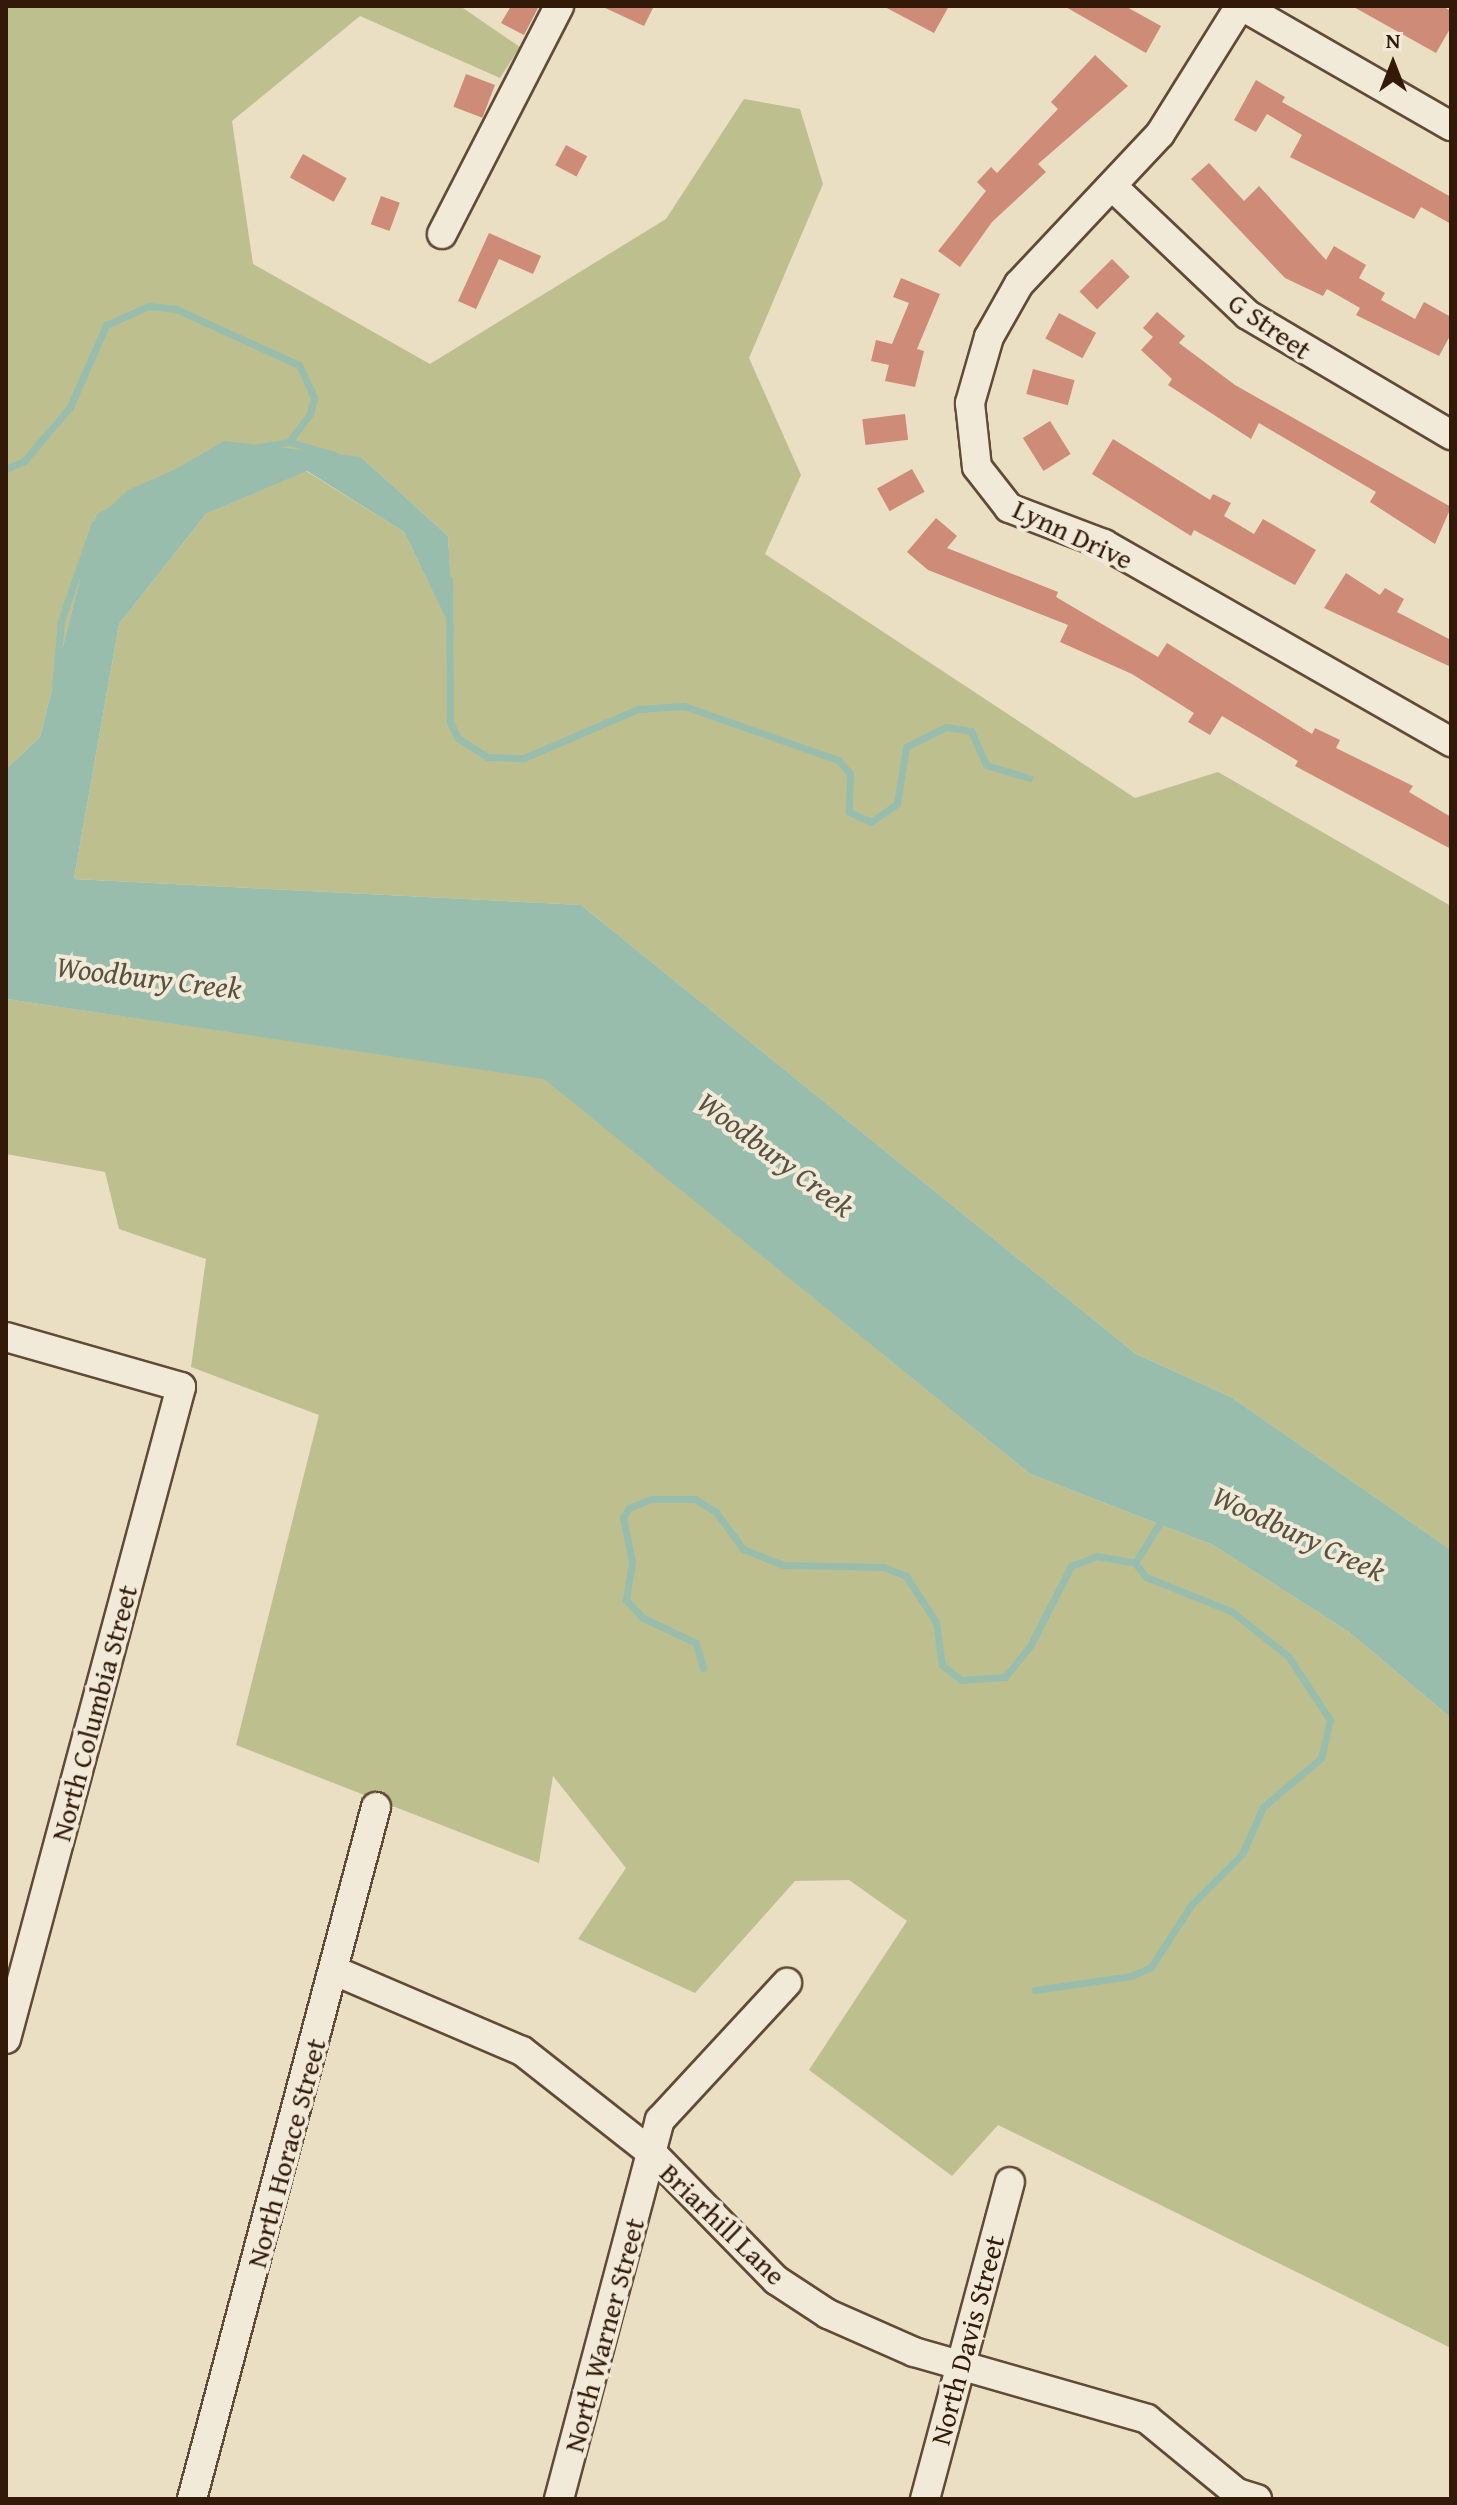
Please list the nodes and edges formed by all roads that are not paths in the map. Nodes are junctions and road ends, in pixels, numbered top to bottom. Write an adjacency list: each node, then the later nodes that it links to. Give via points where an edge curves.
1 (559, 6): 5 (street)
2 (1241, 6): 3 (street); 4 (street, Lynn Drive, via 1160,134)
3 (1451, 126)
4 (1112, 186): 6 (street, G Street, via 1248,315); 7 (street, Lynn Drive, via 1019,284 989,337 970,403 977,467 1009,508 1104,544)
5 (442, 234)
6 (1451, 435)
7 (1451, 742)
8 (6, 1337): 12 (street, North Columbia Street, via 181,1387)
9 (376, 1807): 10 (street, North Horace Street)
10 (335, 1971): 13 (street, Briarhill Lane, via 522,2051); 16 (street, North Horace Street)
11 (787, 1983): 13 (street, North Warner Street, via 660,2120)
12 (6, 2039)
13 (654, 2155): 15 (street, Briarhill Lane, via 776,2280 828,2314); 17 (street, North Warner Street)
14 (1010, 2182): 15 (street, North Davis Street)
15 (960, 2366): 18 (street, North Davis Street); 19 (street, Briarhill Lane, via 1147,2419 1237,2493)
16 (192, 2499)
17 (559, 2499)
18 (925, 2499)
19 (1257, 2499)

